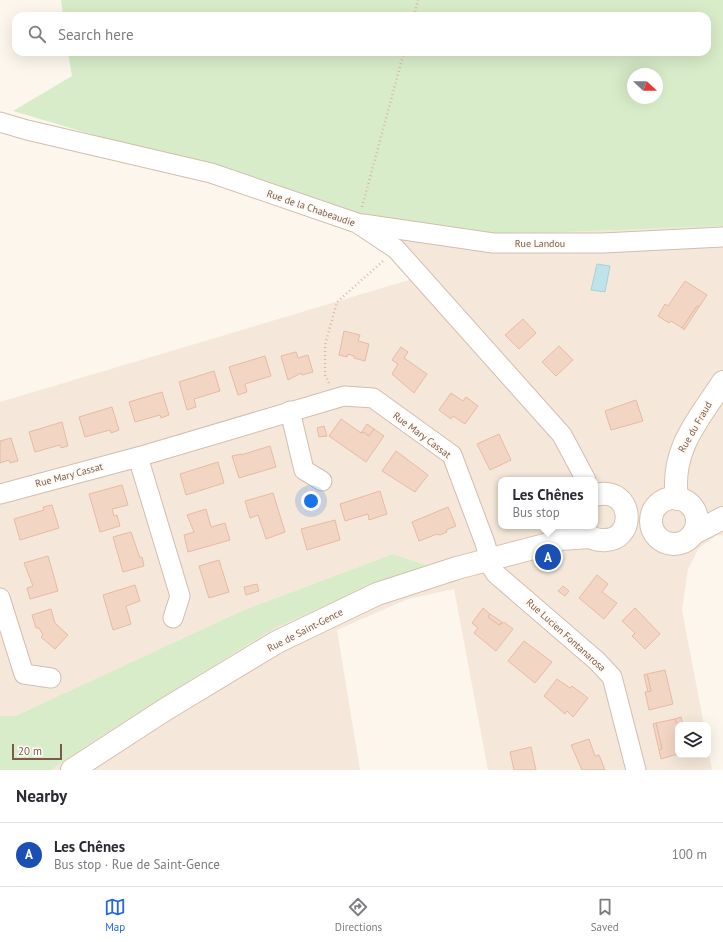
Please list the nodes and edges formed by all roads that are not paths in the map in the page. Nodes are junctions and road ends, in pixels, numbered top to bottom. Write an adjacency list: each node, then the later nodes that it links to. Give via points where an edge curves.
1 (0, 122): 2 (street, Rue de la Chabeaudie, via 211,173)
2 (358, 223): 3 (street, Rue Landou, via 493,243 603,243); 7 (street, Rue de la Chabeaudie, via 396,249 562,435)
3 (723, 237)
4 (723, 382): 12 (street, Rue du Fraud, via 693,427 678,457 675,488)
5 (290, 411): 6 (street, Rue Mary Cassat); 8 (street, via 304,470); 21 (street, Rue Mary Cassat, via 344,396 373,398 452,455)
6 (138, 457): 10 (street, Rue Mary Cassat); 23 (street, via 180,596)
7 (585, 477)
8 (322, 481)
9 (598, 492): 11 (street, via 611,494)
10 (0, 494)
11 (623, 503): 13 (street); 19 (street, via 628,519)
12 (684, 503): 13 (street, via 662,502); 14 (street); 18 (street, via 697,520)
13 (656, 507): 20 (street, via 651,520)
14 (723, 514)
15 (723, 518): 18 (street)
16 (586, 531): 17 (street, Rue de Saint-Gence); 19 (street, Rue de Saint-Gence, via 598,540 606,541)
17 (565, 532): 21 (street, Rue de Saint-Gence, via 545,545)
18 (694, 533): 20 (street, via 682,543 674,544 660,540)
19 (621, 534): 20 (street)
20 (654, 534)
21 (489, 559): 25 (street, Rue de Saint-Gence, via 377,594 277,642 166,708); 26 (street, Rue Lucien Fontanarosa, via 496,574 597,660 612,677)
22 (0, 598): 24 (street, via 24,674)
23 (173, 618)
24 (51, 678)
25 (72, 770)
26 (636, 770)

